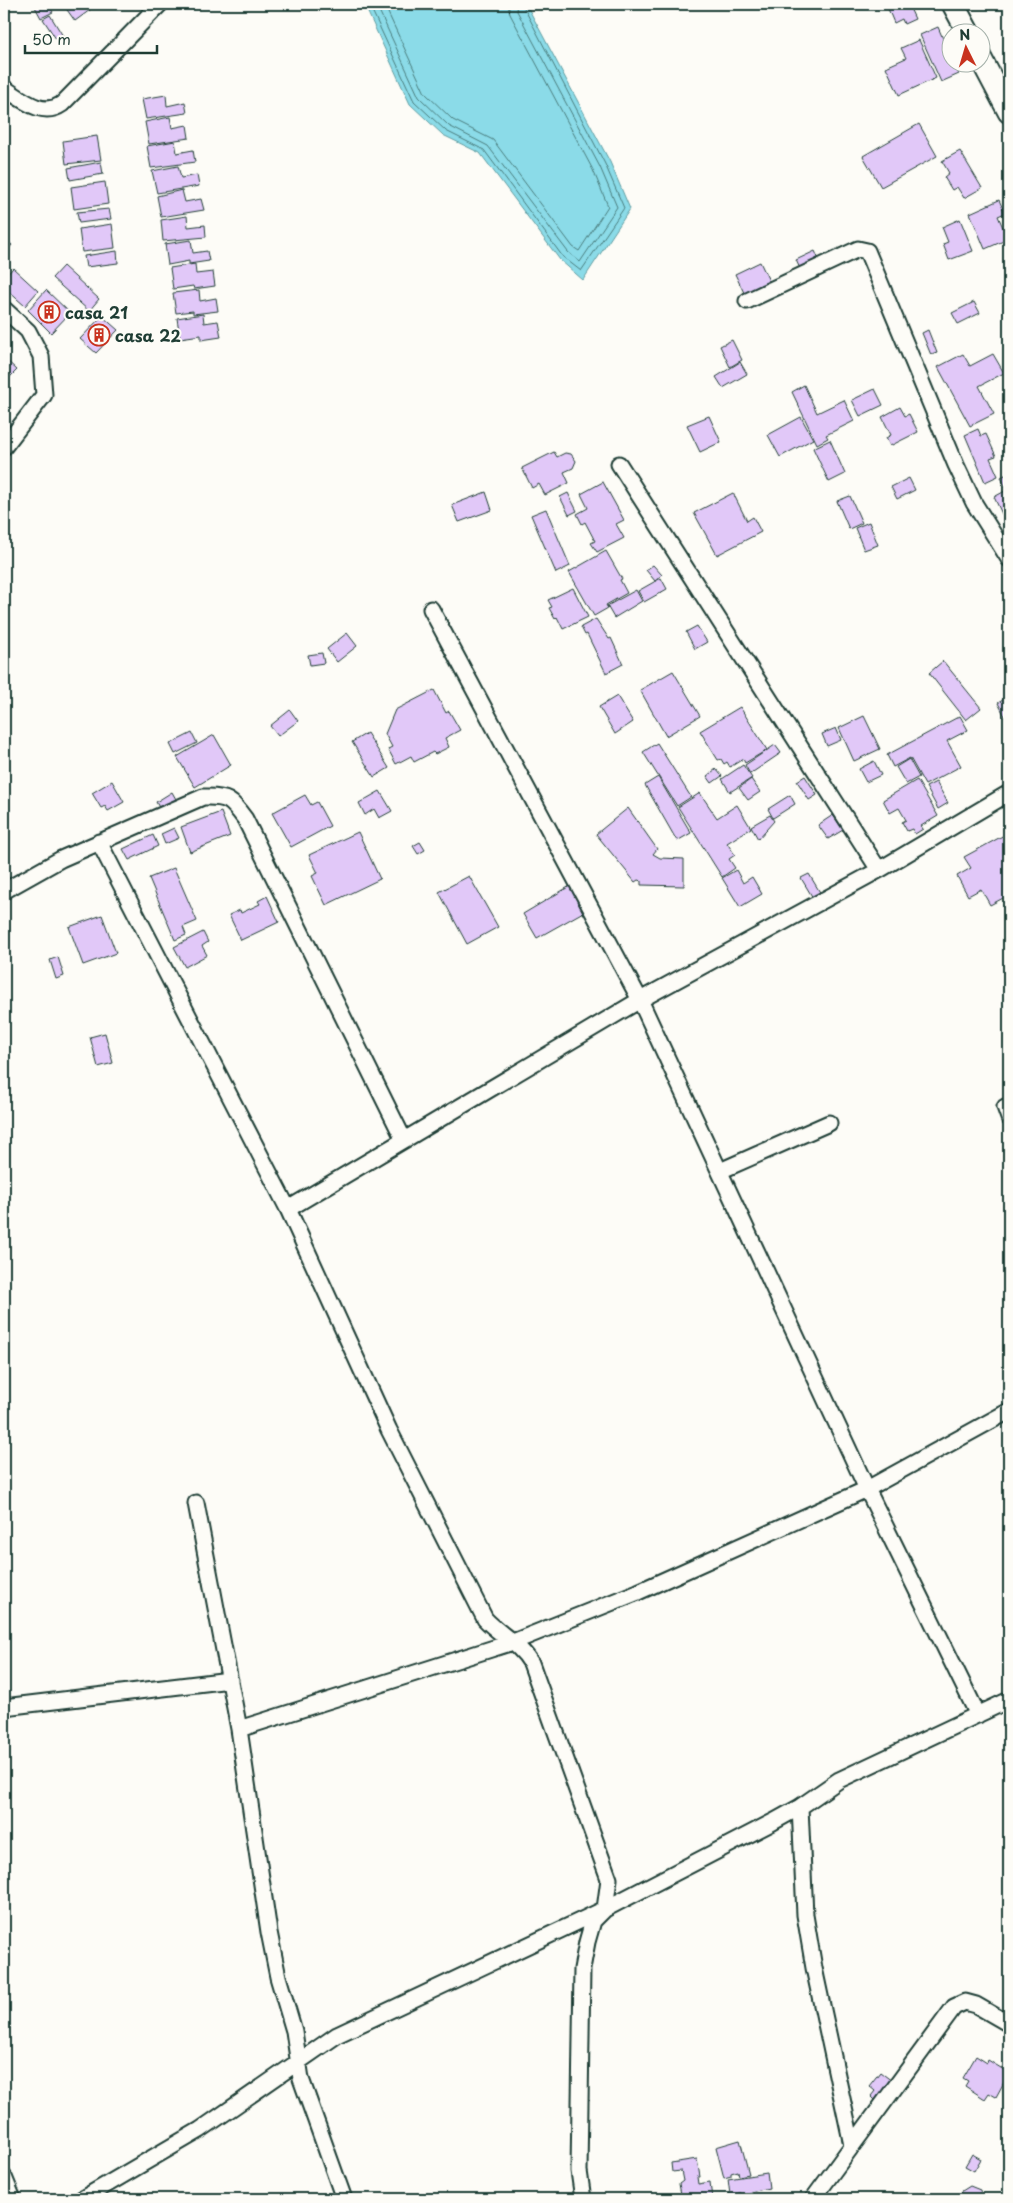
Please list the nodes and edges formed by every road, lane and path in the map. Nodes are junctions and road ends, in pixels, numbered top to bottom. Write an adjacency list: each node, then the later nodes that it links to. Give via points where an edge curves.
1 (160, 4): 5 (street, via 54,110 44,110)
2 (953, 4): 3 (main road)
3 (963, 22)
4 (988, 72): 6 (main road)
5 (4, 88)
6 (1009, 112)
7 (747, 301): 11 (street, via 858,250 867,251 956,465 974,503)
8 (4, 309): 9 (street, via 28,331 41,356 44,395)
9 (4, 447)
10 (619, 464): 15 (street)
11 (1009, 558)
12 (431, 609): 17 (street)
13 (1009, 793): 15 (street)
14 (99, 842): 16 (street, via 37,871); 19 (street, via 203,797 220,796 234,804 245,819); 21 (street)
15 (879, 870): 17 (street)
16 (4, 891)
17 (640, 1000): 19 (street); 20 (street)
18 (829, 1123): 20 (street)
19 (404, 1140): 21 (street)
20 (720, 1171): 23 (street)
21 (288, 1209): 25 (street, via 389,1430 485,1619)
22 (1009, 1411): 23 (street)
23 (867, 1489): 25 (street, via 638,1592); 29 (street)
24 (196, 1503): 26 (street)
25 (513, 1642): 30 (street); 32 (street, via 531,1663 609,1878)
26 (230, 1680): 28 (street); 30 (street)
27 (1009, 1700): 29 (street)
28 (4, 1707)
29 (978, 1715): 31 (street, via 839,1780)
30 (239, 1729): 34 (street, via 269,1932)
31 (800, 1807): 32 (street); 35 (street, via 805,1915)
32 (605, 1909): 34 (street, via 337,2035); 40 (street, via 593,1922 582,1969 579,2171)
33 (1009, 2024): 35 (street, via 976,2005 965,2002 954,2007)
34 (299, 2061): 38 (street, via 200,2130); 39 (street, via 301,2080)
35 (852, 2145): 41 (street)
36 (4, 2177): 37 (street)
37 (13, 2199)
38 (82, 2199)
39 (344, 2199)
40 (584, 2199)
41 (813, 2199)

